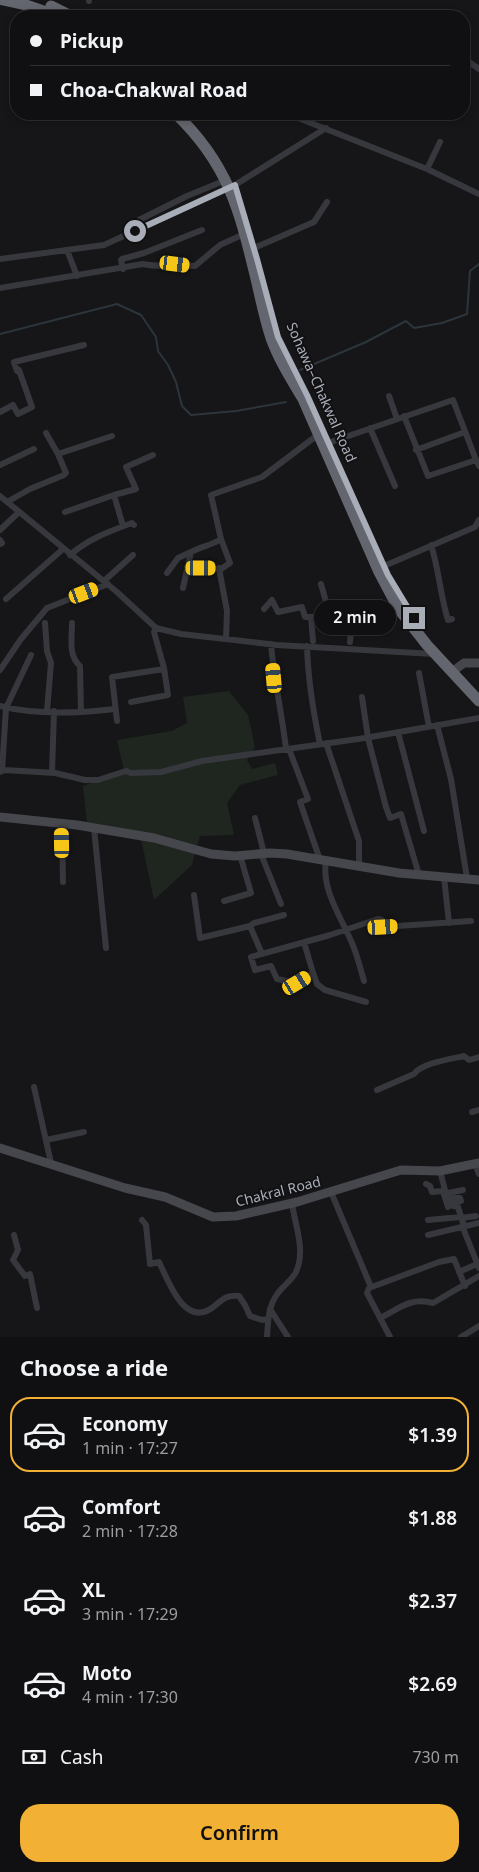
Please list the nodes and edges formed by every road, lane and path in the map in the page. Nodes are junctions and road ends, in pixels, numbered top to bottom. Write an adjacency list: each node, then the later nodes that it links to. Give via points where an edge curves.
1 (3, 0): 3 (highway)
2 (35, 0): 4 (highway)
3 (41, 10)
4 (58, 10)
5 (182, 120): 11 (highway, via 193,130)
6 (192, 120): 11 (highway, Sohawa–Chakwal Road, via 217,152)
7 (304, 120): 8 (street)
8 (326, 128): 10 (street); 11 (street)
9 (440, 142): 10 (street)
10 (427, 169): 12 (street)
11 (230, 184): 14 (street, via 187,196); 16 (highway); 17 (highway, Sohawa–Chakwal Road); 18 (street, via 104,245)
12 (478, 193)
13 (327, 202): 17 (street, via 314,222)
14 (139, 220)
15 (202, 230): 20 (street, via 122,259)
16 (244, 234): 20 (street, via 220,245 195,266 143,264); 30 (highway, via 271,337)
17 (254, 248): 32 (highway, Sohawa–Chakwal Road, via 278,337)
18 (68, 250): 19 (street); 21 (street)
19 (0, 259)
20 (123, 269): 21 (street)
21 (77, 276): 22 (street)
22 (0, 288)
23 (84, 345): 25 (street, via 14,362 17,371 20,370 32,407 18,414 13,405)
24 (389, 396): 26 (street)
25 (0, 412)
26 (400, 418): 27 (street); 28 (street, via 454,400); 34 (street)
27 (370, 428): 32 (street); 39 (street)
28 (465, 432): 34 (street); 37 (street)
29 (46, 433): 35 (street)
30 (319, 434): 49 (street, via 262,477 211,495); 77 (highway, via 388,590 410,624)
31 (112, 436): 35 (street)
32 (328, 443): 57 (highway, Sohawa–Chakwal Road)
33 (34, 449): 38 (street)
34 (416, 450): 37 (street, via 428,476)
35 (58, 454): 42 (street, via 64,475)
36 (153, 455): 41 (street, via 126,467 136,489)
37 (478, 463)
38 (0, 465)
39 (395, 486)
40 (0, 496): 42 (street)
41 (114, 496): 44 (street); 47 (street)
42 (7, 502): 43 (street)
43 (18, 512): 48 (street); 51 (street)
44 (65, 512)
45 (479, 520): 50 (street, via 475,527)
46 (134, 525): 47 (street)
47 (123, 526): 53 (street, via 89,541)
48 (0, 530)
49 (221, 539): 52 (street); 56 (street, via 230,563)
50 (430, 545): 57 (street); 68 (street, via 443,605 448,620)
51 (63, 549): 53 (street); 62 (street)
52 (191, 552): 55 (street); 58 (street, via 178,558)
53 (70, 555): 59 (street)
54 (133, 555): 59 (street)
55 (188, 567): 56 (street); 61 (street)
56 (219, 568): 72 (street, via 227,611)
57 (386, 570): 82 (highway, Sohawa–Chakwal Road, via 412,615)
58 (168, 573)
59 (106, 583): 71 (street); 81 (street, via 47,608 20,639)
60 (321, 584): 66 (street)
61 (183, 588)
62 (6, 599)
63 (264, 609): 67 (street, via 272,600 278,612 302,607 305,617)
64 (388, 611): 65 (street, via 353,608)
65 (352, 614): 66 (street); 74 (street)
66 (330, 616): 67 (street)
67 (311, 617): 73 (street)
68 (452, 619)
69 (44, 623): 90 (street, via 51,663)
70 (72, 624): 91 (street, via 74,661 80,666)
71 (156, 628): 72 (street); 80 (street, via 154,632)
72 (226, 639): 75 (street)
73 (313, 640)
74 (350, 642)
75 (271, 644): 76 (street); 98 (street)
76 (307, 646): 77 (street); 97 (street, via 312,706)
77 (436, 654): 82 (highway)
78 (31, 655): 88 (street)
79 (479, 663): 82 (street, via 464,663)
80 (164, 669): 87 (street, via 168,696); 89 (street, via 112,677)
81 (0, 670)
82 (454, 670): 84 (highway); 86 (highway)
83 (419, 673): 94 (street)
84 (479, 692)
85 (362, 696): 96 (street)
86 (479, 701)
87 (131, 702)
88 (3, 707): 90 (street); 99 (street)
89 (115, 709): 91 (street); 93 (street)
90 (50, 711): 91 (street); 100 (street)
91 (81, 712)
92 (479, 718): 94 (street)
93 (117, 722)
94 (433, 726): 95 (street); 112 (street, via 451,779)
95 (398, 732): 96 (street); 105 (street)
96 (368, 738): 97 (street); 110 (street, via 390,818 401,814)
97 (323, 744): 98 (street); 109 (street, via 359,841)
98 (287, 749): 100 (street, via 202,761 161,772 126,771 98,780); 108 (street, via 308,799 300,802)
99 (1, 771): 100 (street)
100 (52, 773)
101 (0, 817): 103 (street)
102 (255, 818): 106 (street)
103 (62, 823): 104 (street); 114 (street)
104 (94, 828): 107 (street, via 154,838 211,854); 124 (street)
105 (424, 832)
106 (262, 854): 107 (street); 108 (street); 117 (street)
107 (240, 855): 116 (street, via 251,893)
108 (323, 860): 109 (street); 122 (street, via 333,904)
109 (359, 866): 110 (street)
110 (419, 874): 111 (street)
111 (444, 877): 112 (street); 120 (street)
112 (467, 878): 113 (street)
113 (479, 880)
114 (63, 882)
115 (194, 895): 121 (street, via 200,938)
116 (224, 901)
117 (282, 904)
118 (284, 915): 121 (street)
119 (471, 921): 120 (street)
120 (449, 923): 122 (street, via 383,927 382,920 378,919)
121 (250, 926): 125 (street)
122 (346, 929): 123 (street); 127 (street)
123 (304, 942): 125 (street); 126 (street)
124 (106, 948)
125 (262, 954): 126 (street, via 250,956 255,970 271,966 277,979 297,983)
126 (313, 973): 128 (street, via 317,984 325,990)
127 (364, 981)
128 (366, 1002)
129 (479, 1057): 131 (street, via 469,1060 464,1056 435,1063)
130 (34, 1087): 135 (street)
131 (376, 1090)
132 (479, 1110): 133 (street)
133 (472, 1112)
134 (84, 1132): 135 (street)
135 (46, 1140): 137 (street)
136 (0, 1148): 137 (street, Chakral Road)
137 (51, 1163): 145 (street, Chakral Road, via 125,1188 165,1197 213,1217 236,1216)
138 (477, 1163): 139 (street, Chakral Road); 140 (street)
139 (440, 1171): 143 (street, Chakral Road, via 401,1170); 146 (street)
140 (479, 1174)
141 (442, 1188): 146 (street, via 440,1179 425,1182 432,1192 443,1191)
142 (463, 1190): 144 (street, via 448,1193 451,1203 461,1202 460,1198)
143 (331, 1192): 145 (street, Chakral Road); 158 (street)
144 (454, 1198)
145 (292, 1203): 160 (street, via 300,1242 296,1273 277,1294)
146 (450, 1208): 148 (street, via 458,1206)
147 (476, 1216): 148 (street)
148 (461, 1219): 150 (street); 151 (street); 153 (street); 154 (street)
149 (142, 1220): 162 (street, via 146,1225 150,1264 159,1262 173,1292 188,1311 202,1312 232,1295 239,1296 250,1316)
150 (428, 1220)
151 (479, 1223)
152 (14, 1235): 159 (street, via 18,1250 13,1260 25,1276 30,1274)
153 (428, 1235)
154 (478, 1266): 155 (street)
155 (459, 1272): 157 (street); 158 (street, via 454,1258)
156 (479, 1276): 157 (street)
157 (465, 1286): 161 (street, via 433,1303 415,1301)
158 (371, 1287): 161 (street, via 367,1293)
159 (37, 1308)
160 (270, 1309): 162 (street); 165 (street)
161 (380, 1318): 166 (street)
162 (268, 1319): 164 (street)
163 (479, 1326): 167 (street)
164 (266, 1337)
165 (288, 1337)
166 (390, 1337)
167 (461, 1337)

